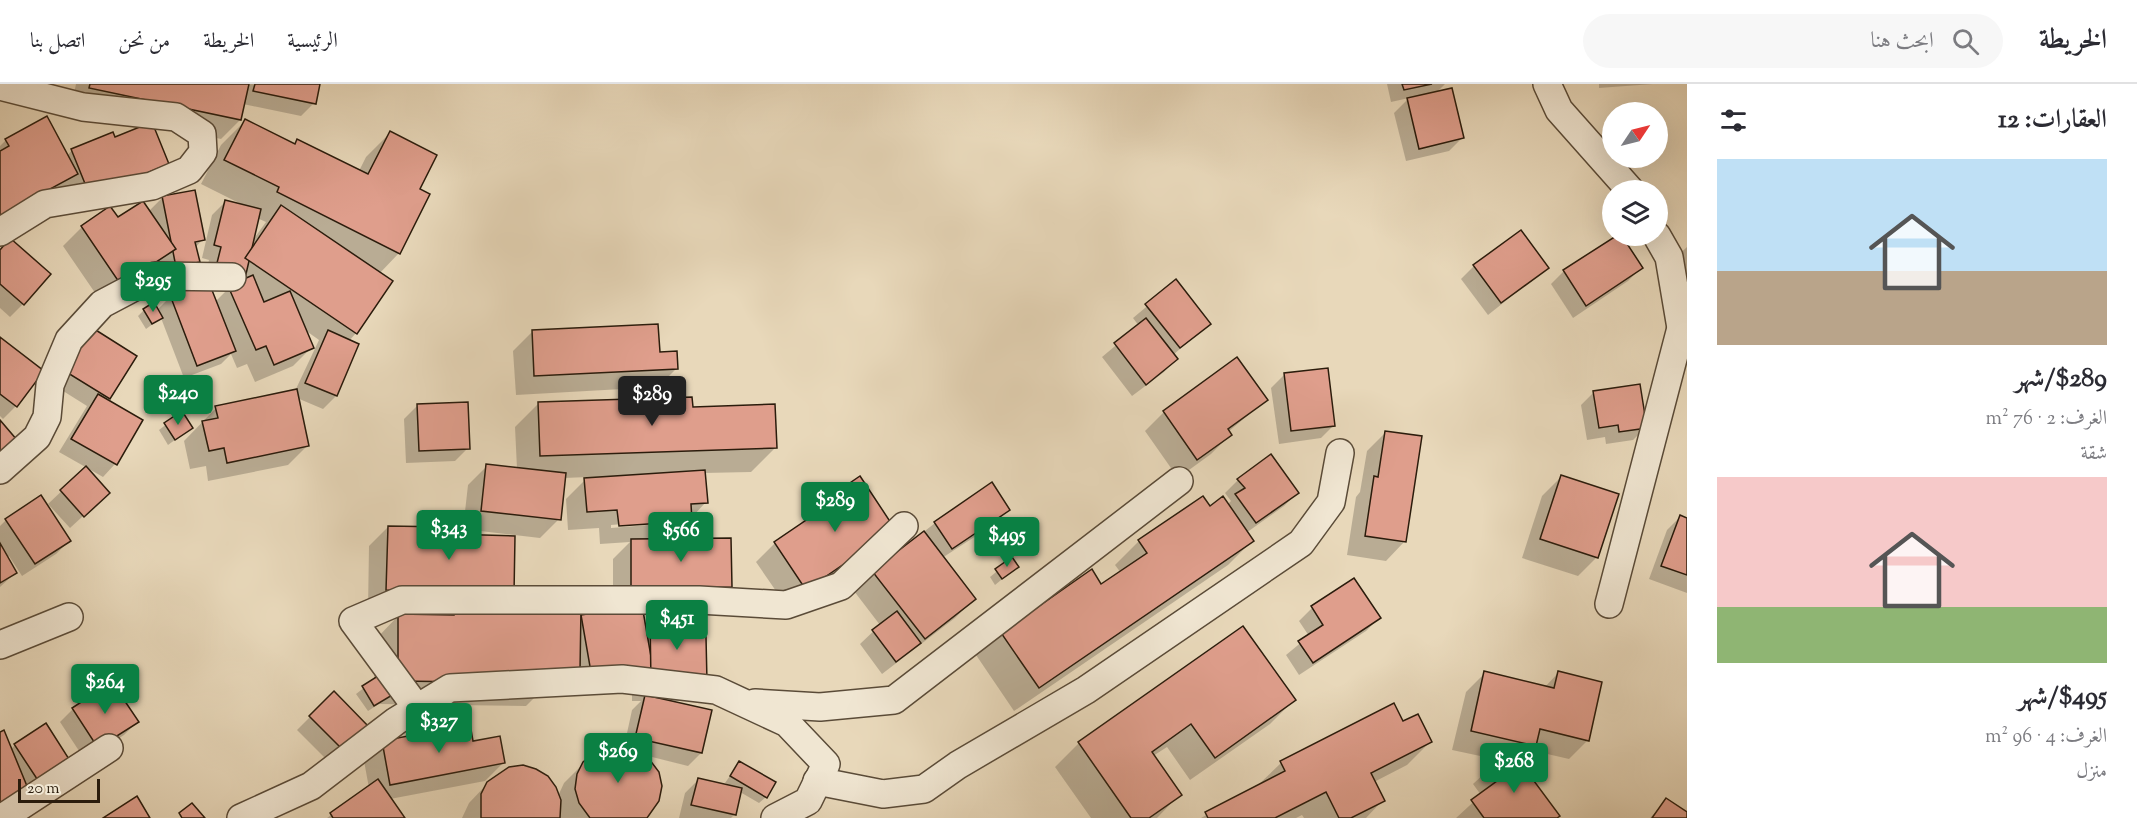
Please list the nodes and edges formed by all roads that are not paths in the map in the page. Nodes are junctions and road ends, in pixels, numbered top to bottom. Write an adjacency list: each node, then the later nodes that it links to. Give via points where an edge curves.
1 (1547, 84): 3 (street, via 1559,110)
2 (0, 86): 4 (street, via 83,106 176,117 202,134 203,152 189,170 152,186 45,204)
3 (1621, 180)
4 (0, 232)
5 (1663, 246): 7 (street, via 1670,257)
6 (232, 277): 9 (street, via 155,276 102,304 69,340 50,385 47,417 37,437)
7 (1684, 329): 12 (street)
8 (1340, 453): 18 (street, via 1331,502 1301,543 1086,690 924,789 883,795)
9 (0, 470)
10 (1179, 481): 15 (street, via 894,700 820,707)
11 (904, 526): 16 (street, via 841,586 786,604 699,600 402,600 353,621)
12 (1609, 604)
13 (69, 616): 14 (street)
14 (0, 645)
15 (742, 702): 16 (street, via 716,690 622,679 450,688); 18 (street, via 787,723 826,764)
16 (417, 708): 19 (street)
17 (109, 748): 20 (street)
18 (817, 781): 23 (street, via 808,801)
19 (311, 786): 21 (street); 22 (street)
20 (2, 818)
21 (242, 818)
22 (290, 818)
23 (775, 818)

